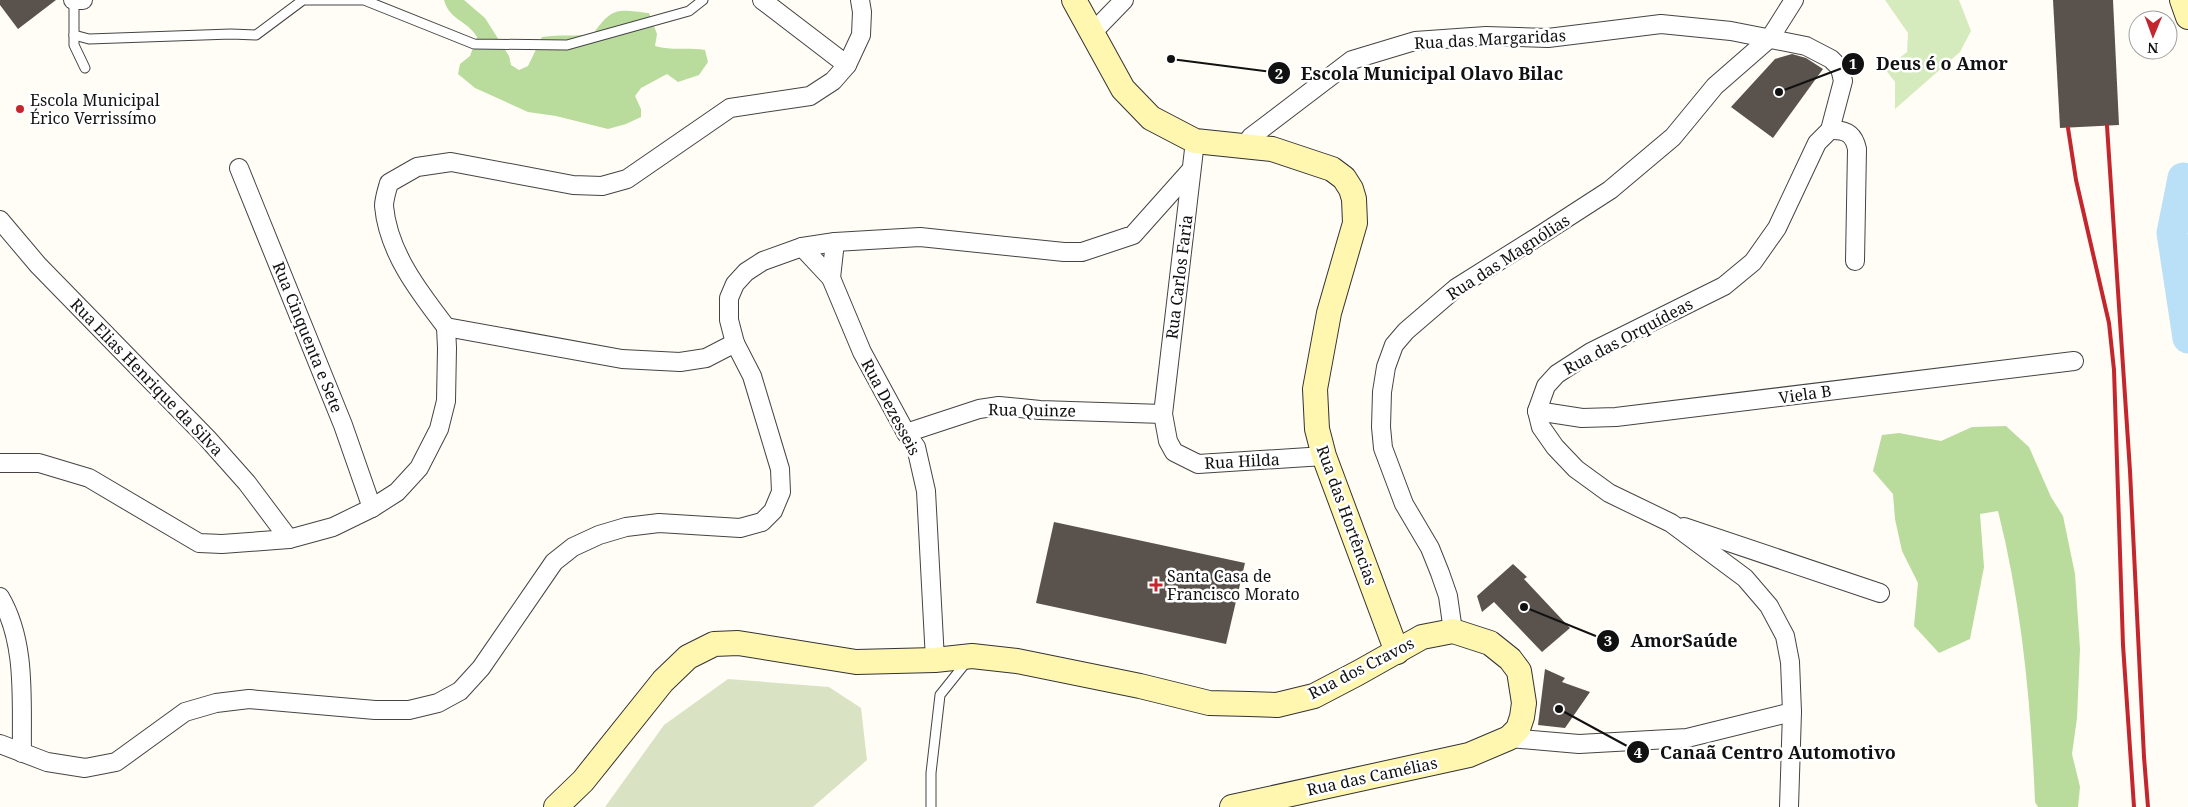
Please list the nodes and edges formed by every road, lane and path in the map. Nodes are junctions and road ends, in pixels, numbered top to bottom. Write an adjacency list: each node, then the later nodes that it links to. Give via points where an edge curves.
1 (77, 0): 11 (lane)
2 (703, 0): 11 (lane, via 689,11 567,45 474,44 364,0 303,0 256,35 109,39)
3 (762, 0): 13 (street)
4 (860, 0): 13 (street, via 861,35)
5 (1074, 0): 10 (main road)
6 (1124, 0): 10 (street)
7 (1794, 0): 12 (street, Rua das Magnólias)
8 (2182, 0): 9 (main road)
9 (2188, 18)
10 (1093, 32): 16 (main road, via 1123,89 1151,118)
11 (74, 34): 14 (lane, via 76,52)
12 (1770, 38): 15 (street, Rua das Orquídeas, via 1806,46 1831,58 1840,68 1843,81); 17 (street, Rua das Margaridas, via 1661,24 1548,38 1486,36 1415,41 1352,60 1251,137); 38 (street, Rua das Magnólias, via 1715,86 1673,137 1610,190 1456,288 1394,345 1382,392 1383,448 1404,504 1430,548 1440,573 1448,596)
13 (846, 65): 25 (street, via 833,81 810,96 730,108 627,178 602,186 573,185 451,162 417,166 389,183 384,204 390,235 402,264)
14 (84, 68)
15 (1830, 130): 23 (street, via 1848,132 1855,139 1857,149); 28 (street, Rua das Orquídeas, via 1817,144 1777,228 1753,262 1724,286 1591,352 1557,374 1546,386)
16 (1195, 141): 17 (main road, Rua das Hortências); 19 (street, Rua Carlos Faria)
17 (1243, 147): 31 (main road, Rua das Hortências, via 1272,150 1332,169 1352,189 1355,223 1329,313 1315,389 1317,429)
18 (239, 168): 33 (street, Rua Cinquenta e Sete, via 343,425)
19 (1191, 170): 21 (street, via 1133,234 1082,252 920,237); 29 (street, Rua Carlos Faria)
20 (0, 220): 35 (street, Rua Elias Henrique da Silva, via 38,265 208,438)
21 (835, 242): 22 (street); 24 (street, Rua Dezesseis)
22 (802, 248): 24 (street, Rua Dezesseis); 26 (street, via 763,261 735,284 729,298 729,320)
23 (1856, 261)
24 (831, 278): 30 (street, Rua Dezesseis, via 862,352)
25 (446, 327): 26 (street, via 622,359 670,362 706,358); 33 (street, via 446,401 439,429 419,468 397,492)
26 (735, 343): 45 (street, via 752,376 780,469 781,492 773,511 762,522 740,528 659,523 626,527 573,547 554,562 481,668 460,692 438,703 409,710 375,710 250,699 185,712 116,762 85,768 47,762)
27 (2074, 361): 28 (street, Viela B, via 1616,417 1582,418)
28 (1537, 411): 34 (street, via 1541,427 1554,447 1576,469 1609,492)
29 (1163, 414): 30 (street, Rua Quinze, via 999,406 979,409); 31 (street, Rua Hilda, via 1174,452 1198,464)
30 (906, 433): 41 (street, Rua Dezesseis, via 916,447 926,491)
31 (1324, 456): 39 (main road, Rua das Hortências)
32 (0, 463): 35 (street, via 39,462 89,478 199,543)
33 (372, 508): 35 (street, via 333,527)
34 (1671, 523): 36 (street); 42 (street, via 1745,578 1769,606 1785,636 1790,662)
35 (289, 539)
36 (1880, 593)
37 (0, 596): 45 (street, via 8,610 20,656)
38 (1453, 631): 39 (main road, Rua dos Cravos, via 1422,637); 43 (main road, Rua dos Cravos, via 1490,643 1510,658 1519,671 1524,703 1522,718 1518,730)
39 (1397, 652): 40 (main road, Rua dos Cravos, via 1314,696 1277,705 1209,702 1010,660)
40 (972, 656): 41 (main road, Rua dos Cravos); 47 (lane, via 940,695 931,773)
41 (935, 660): 46 (main road, Rua dos Cravos, via 856,662 738,643 714,644 688,657 662,681 583,781)
42 (1792, 712): 43 (street, via 1687,738 1579,744); 49 (street)
43 (1509, 738): 48 (main road, Rua das Camélias, via 1469,755)
44 (0, 744): 45 (street)
45 (22, 752)
46 (556, 807)
47 (931, 807)
48 (1232, 807)
49 (1789, 807)

